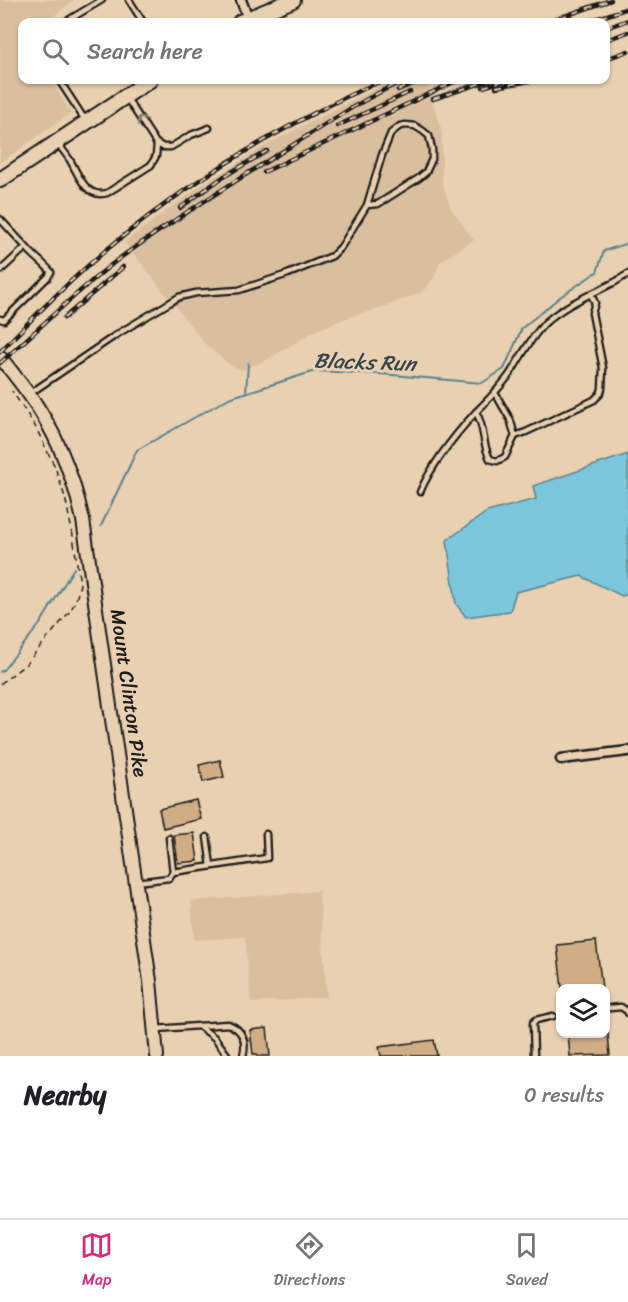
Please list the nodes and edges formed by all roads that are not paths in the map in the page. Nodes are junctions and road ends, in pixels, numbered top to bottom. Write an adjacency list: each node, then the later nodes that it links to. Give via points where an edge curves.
1 (102, 0): 5 (lane)
2 (129, 0): 6 (lane)
3 (241, 0): 7 (street)
4 (293, 0): 8 (main road)
5 (72, 18)
6 (140, 18)
7 (244, 18)
8 (249, 18)
9 (61, 84): 12 (lane)
10 (144, 84): 11 (main road)
11 (126, 96): 12 (main road); 15 (lane, one-way to 11)
12 (86, 122): 14 (main road)
13 (209, 128): 15 (lane, via 171,147)
14 (57, 142): 15 (lane, via 85,186 100,195 151,165); 16 (main road)
15 (157, 144)
16 (0, 180)
17 (367, 205): 17 (lane, via 391,132 406,125 423,131 429,136 432,149 426,172 378,204); 28 (lane, via 342,248 332,256 239,290 179,297)
18 (0, 219): 19 (lane)
19 (6, 225): 20 (lane); 21 (lane)
20 (0, 230)
21 (26, 247): 22 (lane); 25 (lane, via 51,272 4,320)
22 (0, 271)
23 (628, 274): 24 (lane)
24 (591, 294): 27 (lane, via 558,312 544,325); 30 (lane, via 603,368 600,394)
25 (0, 319)
26 (0, 357): 28 (main road, Mount Clinton Pike)
27 (495, 393): 29 (lane); 30 (lane)
28 (29, 394): 39 (main road, Mount Clinton Pike, via 64,459 83,520)
29 (476, 412): 30 (lane, via 490,459 505,457); 31 (lane, via 427,475)
30 (515, 436)
31 (420, 492)
32 (628, 751): 33 (street)
33 (561, 759)
34 (266, 834): 37 (lane, via 267,858)
35 (207, 837): 37 (lane)
36 (169, 838): 38 (lane)
37 (211, 866): 38 (lane)
38 (173, 872): 39 (lane, via 169,878)
39 (136, 882): 44 (main road, Mount Clinton Pike)
40 (610, 1008): 41 (lane, via 621,1006)
41 (628, 1013)
42 (553, 1016): 48 (lane, via 533,1023)
43 (199, 1026): 44 (lane); 46 (lane, via 215,1038); 47 (lane, via 235,1027 243,1035)
44 (156, 1029): 45 (main road, Mount Clinton Pike)
45 (157, 1056)
46 (228, 1056)
47 (243, 1056)
48 (534, 1056)

